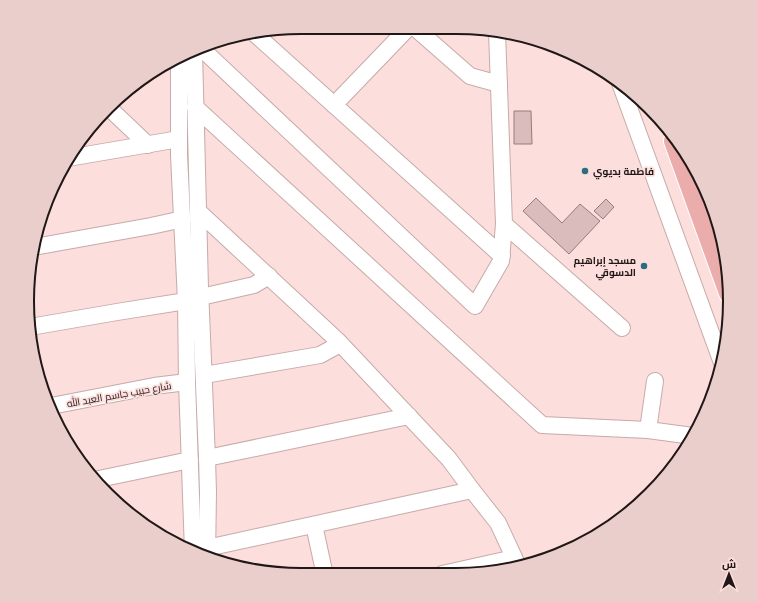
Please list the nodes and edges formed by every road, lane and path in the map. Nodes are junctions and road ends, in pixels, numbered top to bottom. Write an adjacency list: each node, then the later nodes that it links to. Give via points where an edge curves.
1 (402, 34): 10 (street)
2 (422, 34): 8 (street, via 470,76)
3 (259, 37): 10 (street)
4 (497, 37): 8 (street)
5 (205, 52): 21 (street, via 475,306)
6 (194, 56): 11 (street)
7 (178, 64): 13 (street)
8 (499, 84): 19 (street)
9 (624, 93): 28 (street)
10 (334, 105): 21 (street)
11 (195, 107): 17 (street); 34 (street, via 542,424)
12 (113, 111): 14 (street)
13 (179, 139): 14 (street); 18 (street)
14 (148, 145): 16 (street)
15 (679, 154): 22 (main road)
16 (77, 157)
17 (198, 211): 23 (street); 24 (street)
18 (183, 219): 20 (street); 24 (street)
19 (504, 224): 21 (street); 26 (street)
20 (40, 246)
21 (502, 256)
22 (721, 272)
23 (268, 276): 24 (street, via 254,286); 27 (street)
24 (193, 299): 25 (street); 29 (street); 31 (street)
25 (35, 326)
26 (622, 328)
27 (340, 344): 29 (street, via 320,355); 33 (street)
28 (718, 352)
29 (204, 375): 36 (street)
30 (655, 381): 34 (street)
31 (187, 382): 32 (street, شارع حبيب جاسم العبد الله); 37 (street)
32 (55, 405)
33 (409, 416): 36 (street); 39 (street, via 449,459)
34 (648, 430): 35 (street)
35 (686, 435)
36 (207, 458): 42 (street, via 208,492)
37 (190, 460): 38 (street); 41 (street)
38 (101, 478)
39 (472, 490): 40 (street); 44 (street, via 498,523)
40 (314, 525): 43 (street); 45 (street)
41 (198, 547)
42 (199, 548)
43 (204, 550)
44 (516, 562)
45 (323, 568)

